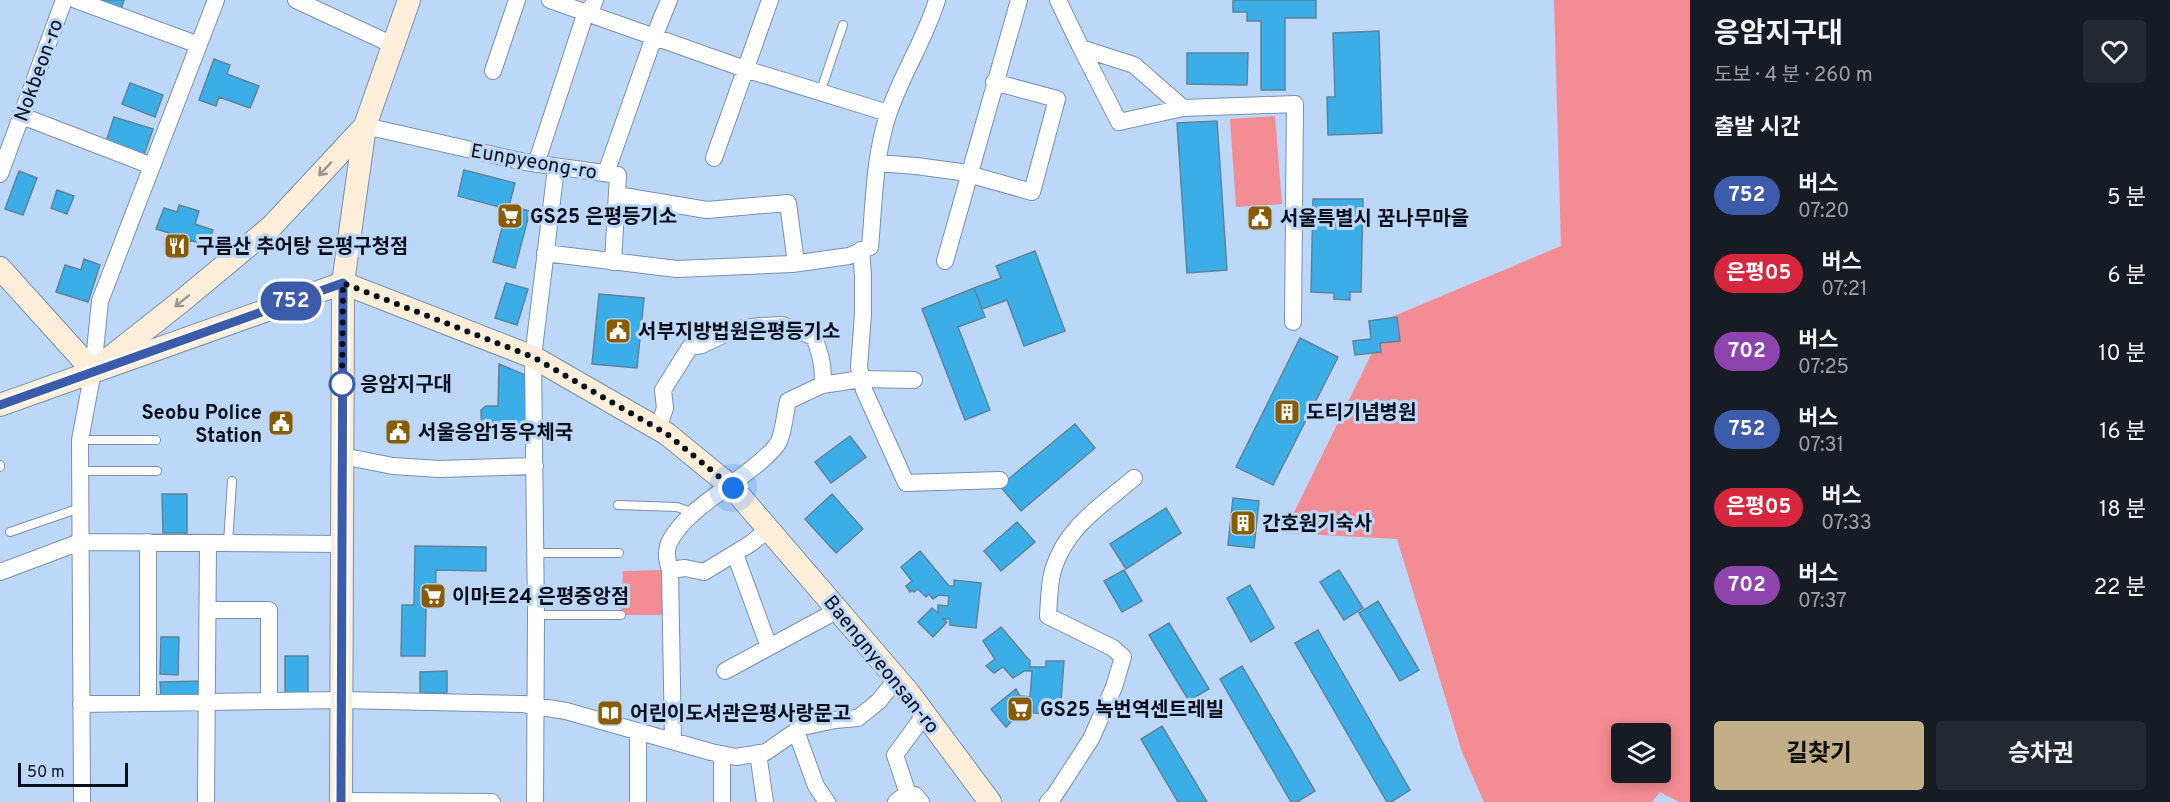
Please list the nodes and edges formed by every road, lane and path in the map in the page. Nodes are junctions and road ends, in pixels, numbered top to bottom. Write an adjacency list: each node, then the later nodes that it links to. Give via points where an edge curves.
1 (64, 0): 25 (street, Nokbeon-ro)
2 (76, 0): 16 (street)
3 (216, 0): 16 (street)
4 (296, 0): 17 (street)
5 (409, 0): 17 (main road)
6 (517, 0): 20 (street)
7 (550, 0): 13 (street)
8 (669, 0): 15 (street)
9 (770, 0): 19 (street)
10 (937, 0): 24 (street)
11 (1018, 0): 21 (street)
12 (1058, 0): 18 (street)
13 (590, 6): 15 (street); 30 (street)
14 (843, 25): 22 (lane)
15 (654, 37): 19 (street); 33 (street)
16 (199, 45): 31 (street)
17 (393, 45): 26 (main road)
18 (1081, 48): 23 (street, via 1134,65); 23 (street, via 1119,122)
19 (745, 69): 22 (street); 28 (street)
20 (493, 71)
21 (994, 82): 35 (street); 35 (street, via 1057,99 1032,192)
22 (820, 93): 24 (street)
23 (1183, 108): 44 (street, via 1295,104)
24 (888, 113): 29 (street)
25 (22, 116): 27 (street, Nokbeon-ro); 31 (street)
26 (366, 126): 30 (street, Eunpyeong-ro); 43 (main road); 46 (main road, one-way to 46, via 272,226)
27 (6, 139): 34 (street, Nokbeon-ro)
28 (714, 158)
29 (878, 163): 35 (street); 37 (street, via 870,248)
30 (536, 164): 32 (street, Eunpyeong-ro)
31 (152, 166): 46 (street, via 100,301)
32 (556, 168): 33 (street, Eunpyeong-ro); 38 (street)
33 (606, 173): 36 (street, Eunpyeong-ro, via 618,175)
34 (0, 174)
35 (969, 175): 39 (street)
36 (617, 195): 40 (street, Eunpyeong-ro); 41 (street, via 707,210 788,203)
37 (861, 250): 41 (street, via 849,256); 47 (street)
38 (545, 253): 40 (street); 45 (street)
39 (945, 261)
40 (613, 262): 41 (street, via 677,269)
41 (796, 263)
42 (0, 268): 46 (main road)
43 (343, 283): 45 (main road, Baengnyeonsan-ro); 46 (main road); 54 (main road)
44 (1293, 322)
45 (533, 357): 51 (main road, Baengnyeonsan-ro); 55 (street)
46 (93, 371): 50 (main road); 52 (street)
47 (861, 379): 48 (street); 49 (street); 59 (street, via 906,483)
48 (914, 380)
49 (822, 385): 51 (street, via 824,376 814,337 782,325 732,330 690,347 663,390 665,408); 61 (street, via 788,401 778,445)
50 (0, 405)
51 (658, 429): 61 (main road, Baengnyeonsan-ro)
52 (80, 440): 53 (lane); 56 (street)
53 (156, 440)
54 (342, 456): 55 (street, via 393,466 439,469); 71 (main road)
55 (535, 466): 72 (street)
56 (80, 471): 57 (lane); 63 (street)
57 (157, 471)
58 (1134, 478): 107 (street, via 1083,519 1065,542 1052,572 1048,616 1113,648 1123,657 1091,739)
59 (1000, 480)
60 (232, 481): 70 (lane)
61 (730, 486): 64 (street); 65 (main road, Baengnyeonsan-ro)
62 (618, 505): 64 (lane, via 677,507)
63 (80, 508): 66 (lane); 67 (street)
64 (694, 513): 75 (street, via 669,543 666,557)
65 (769, 529): 74 (street); 78 (main road, Baengnyeonsan-ro)
66 (10, 532)
67 (80, 542): 68 (street); 76 (street); 88 (street)
68 (148, 542): 69 (street); 87 (street)
69 (208, 543): 70 (street); 77 (street)
70 (228, 543): 71 (street)
71 (342, 544): 84 (main road)
72 (536, 553): 73 (lane); 79 (street)
73 (619, 553)
74 (735, 554): 75 (street, via 704,572); 81 (street)
75 (670, 570): 93 (street)
76 (0, 572)
77 (208, 610): 85 (street, via 269,610); 86 (street)
78 (838, 610): 81 (street); 83 (main road, Baengnyeonsan-ro)
79 (536, 615): 80 (lane); 89 (street)
80 (621, 615)
81 (769, 647): 82 (street)
82 (725, 671)
83 (897, 678): 90 (main road, Baengnyeonsan-ro); 92 (street, via 858,718)
84 (341, 700): 85 (street); 89 (street); 97 (main road)
85 (269, 701): 86 (street)
86 (207, 702): 87 (street); 99 (street)
87 (148, 703): 88 (street)
88 (81, 704): 98 (street)
89 (536, 706): 91 (street); 101 (street)
90 (925, 714): 96 (street, via 895,755); 106 (main road, Baengnyeonsan-ro)
91 (638, 731): 93 (street); 102 (street)
92 (796, 731): 94 (street, via 766,752); 105 (street, via 816,786)
93 (673, 741): 95 (street)
94 (758, 753): 95 (street, via 736,757); 104 (street)
95 (722, 754): 103 (street)
96 (909, 800)
97 (341, 801): 100 (street)
98 (82, 802)
99 (206, 802)
100 (492, 802)
101 (535, 802)
102 (638, 802)
103 (722, 802)
104 (765, 802)
105 (827, 802)
106 (990, 802)
107 (1048, 802)

